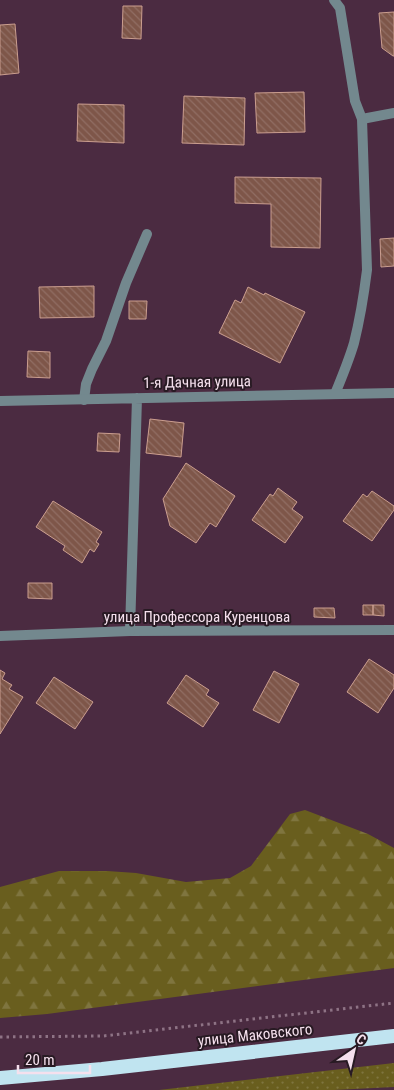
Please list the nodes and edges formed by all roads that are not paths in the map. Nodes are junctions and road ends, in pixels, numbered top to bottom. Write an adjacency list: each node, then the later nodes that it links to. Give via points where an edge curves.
1 (334, 0): 3 (street, via 340,8 355,101)
2 (394, 113): 3 (street)
3 (362, 119): 6 (street, via 368,270 354,343)
4 (147, 234): 8 (street, via 86,384)
5 (394, 392): 6 (street, 1-я Дачная улица)
6 (335, 394): 7 (street, 1-я Дачная улица)
7 (137, 398): 8 (street, 1-я Дачная улица); 11 (street)
8 (84, 400): 9 (street, 1-я Дачная улица)
9 (0, 402)
10 (394, 630): 11 (street, улица Профессора Куренцова)
11 (130, 631): 12 (street, улица Профессора Куренцова)
12 (0, 636)
13 (394, 1036): 14 (highway, улица Маковского)
14 (0, 1078)

